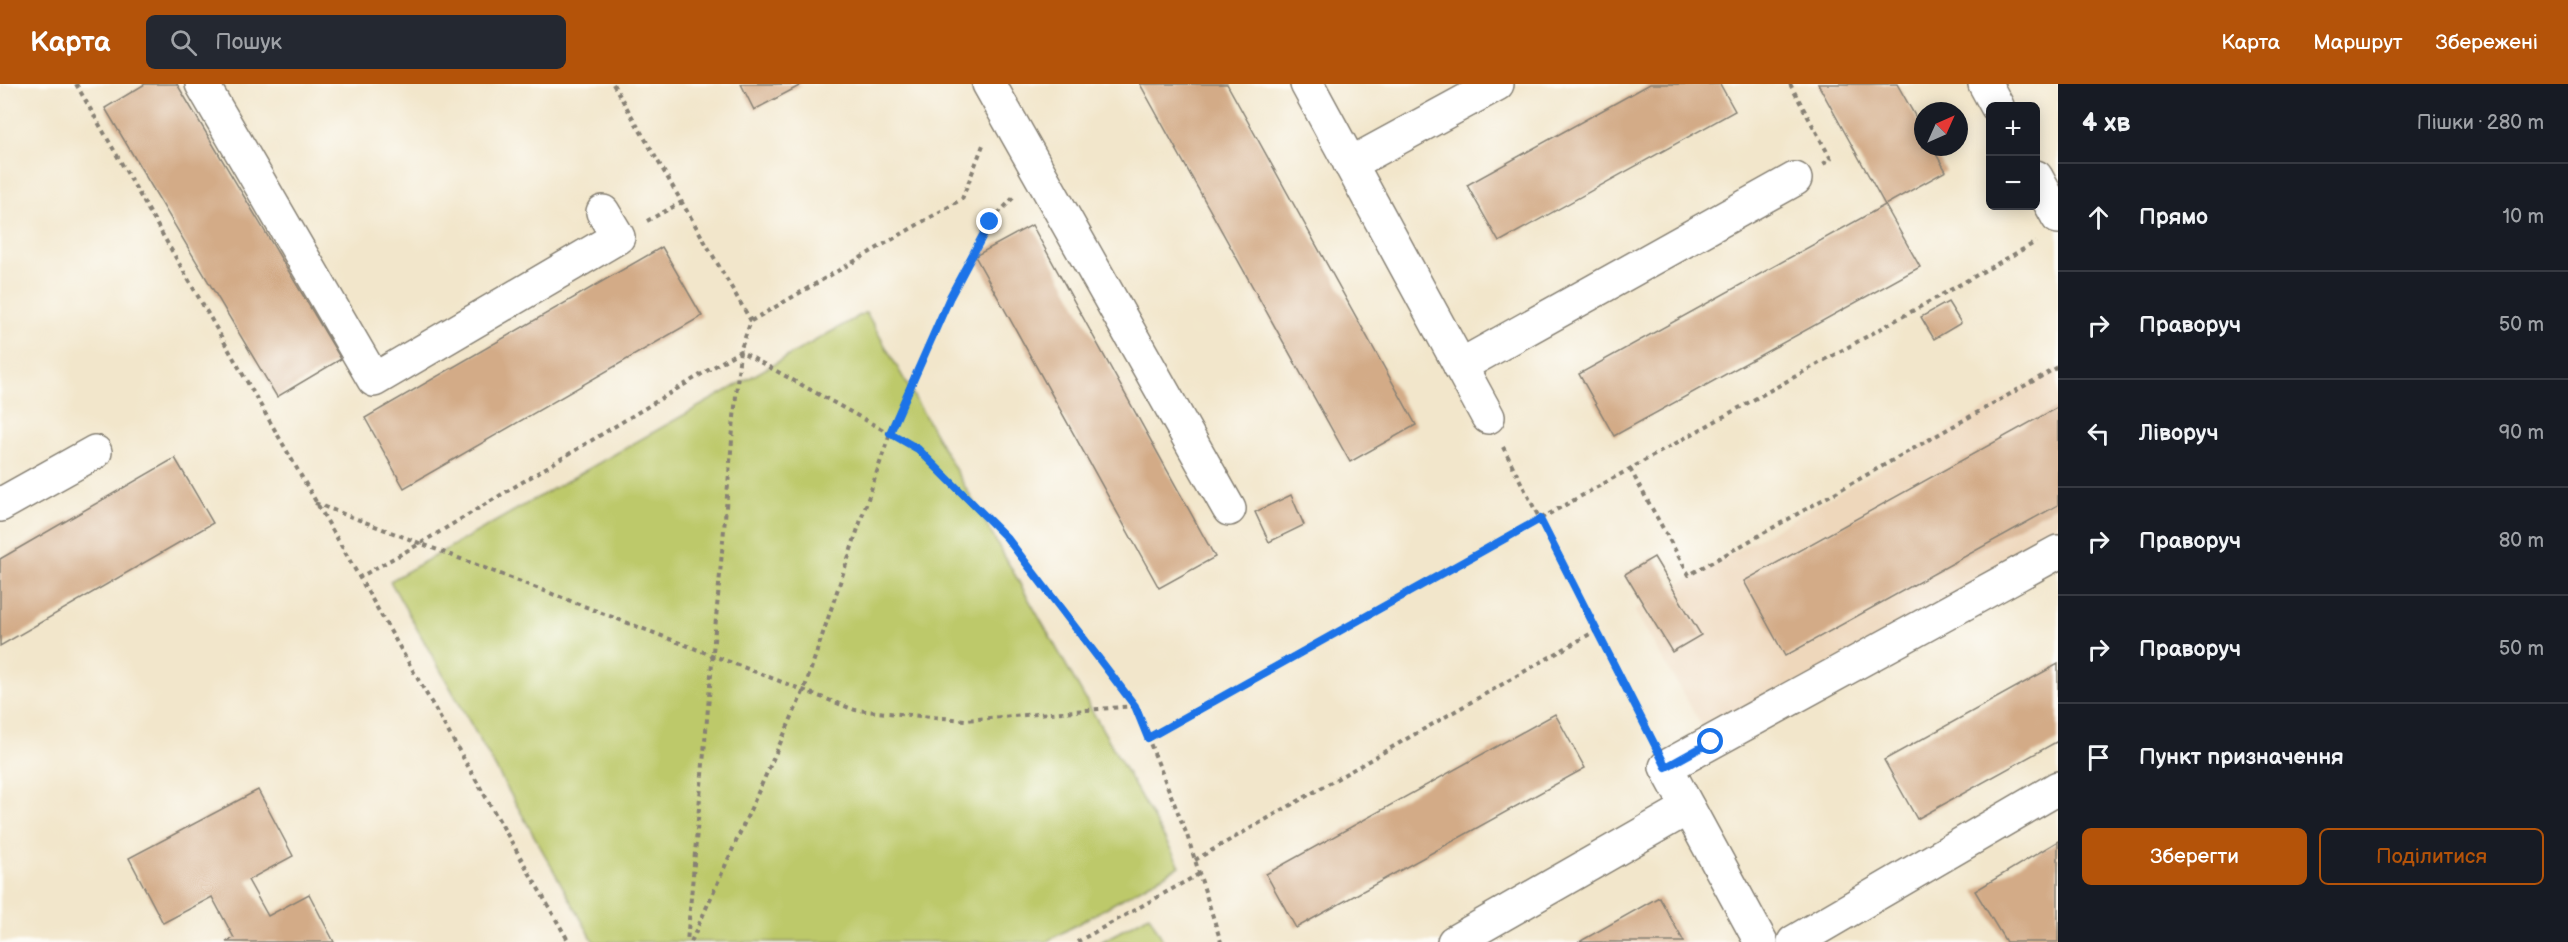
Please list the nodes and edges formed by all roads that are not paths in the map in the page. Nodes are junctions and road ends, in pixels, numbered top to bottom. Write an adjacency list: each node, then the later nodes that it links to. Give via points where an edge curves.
1 (202, 84): 10 (street, via 374,380 618,237)
2 (1307, 84): 7 (street)
3 (1497, 84): 7 (street)
4 (1985, 84): 6 (street)
5 (994, 94): 16 (street)
6 (1995, 102)
7 (1350, 164): 12 (street)
8 (1795, 179): 12 (street)
9 (2040, 195): 11 (street)
10 (603, 212)
11 (2048, 230)
12 (1460, 366): 13 (street)
13 (1488, 417)
14 (94, 452): 15 (street)
15 (0, 505)
16 (1229, 509)
17 (2058, 552): 19 (street, via 1666,767)
18 (2058, 788): 22 (street)
19 (1688, 808): 20 (street); 21 (street)
20 (1454, 942)
21 (1761, 942)
22 (1794, 942)

